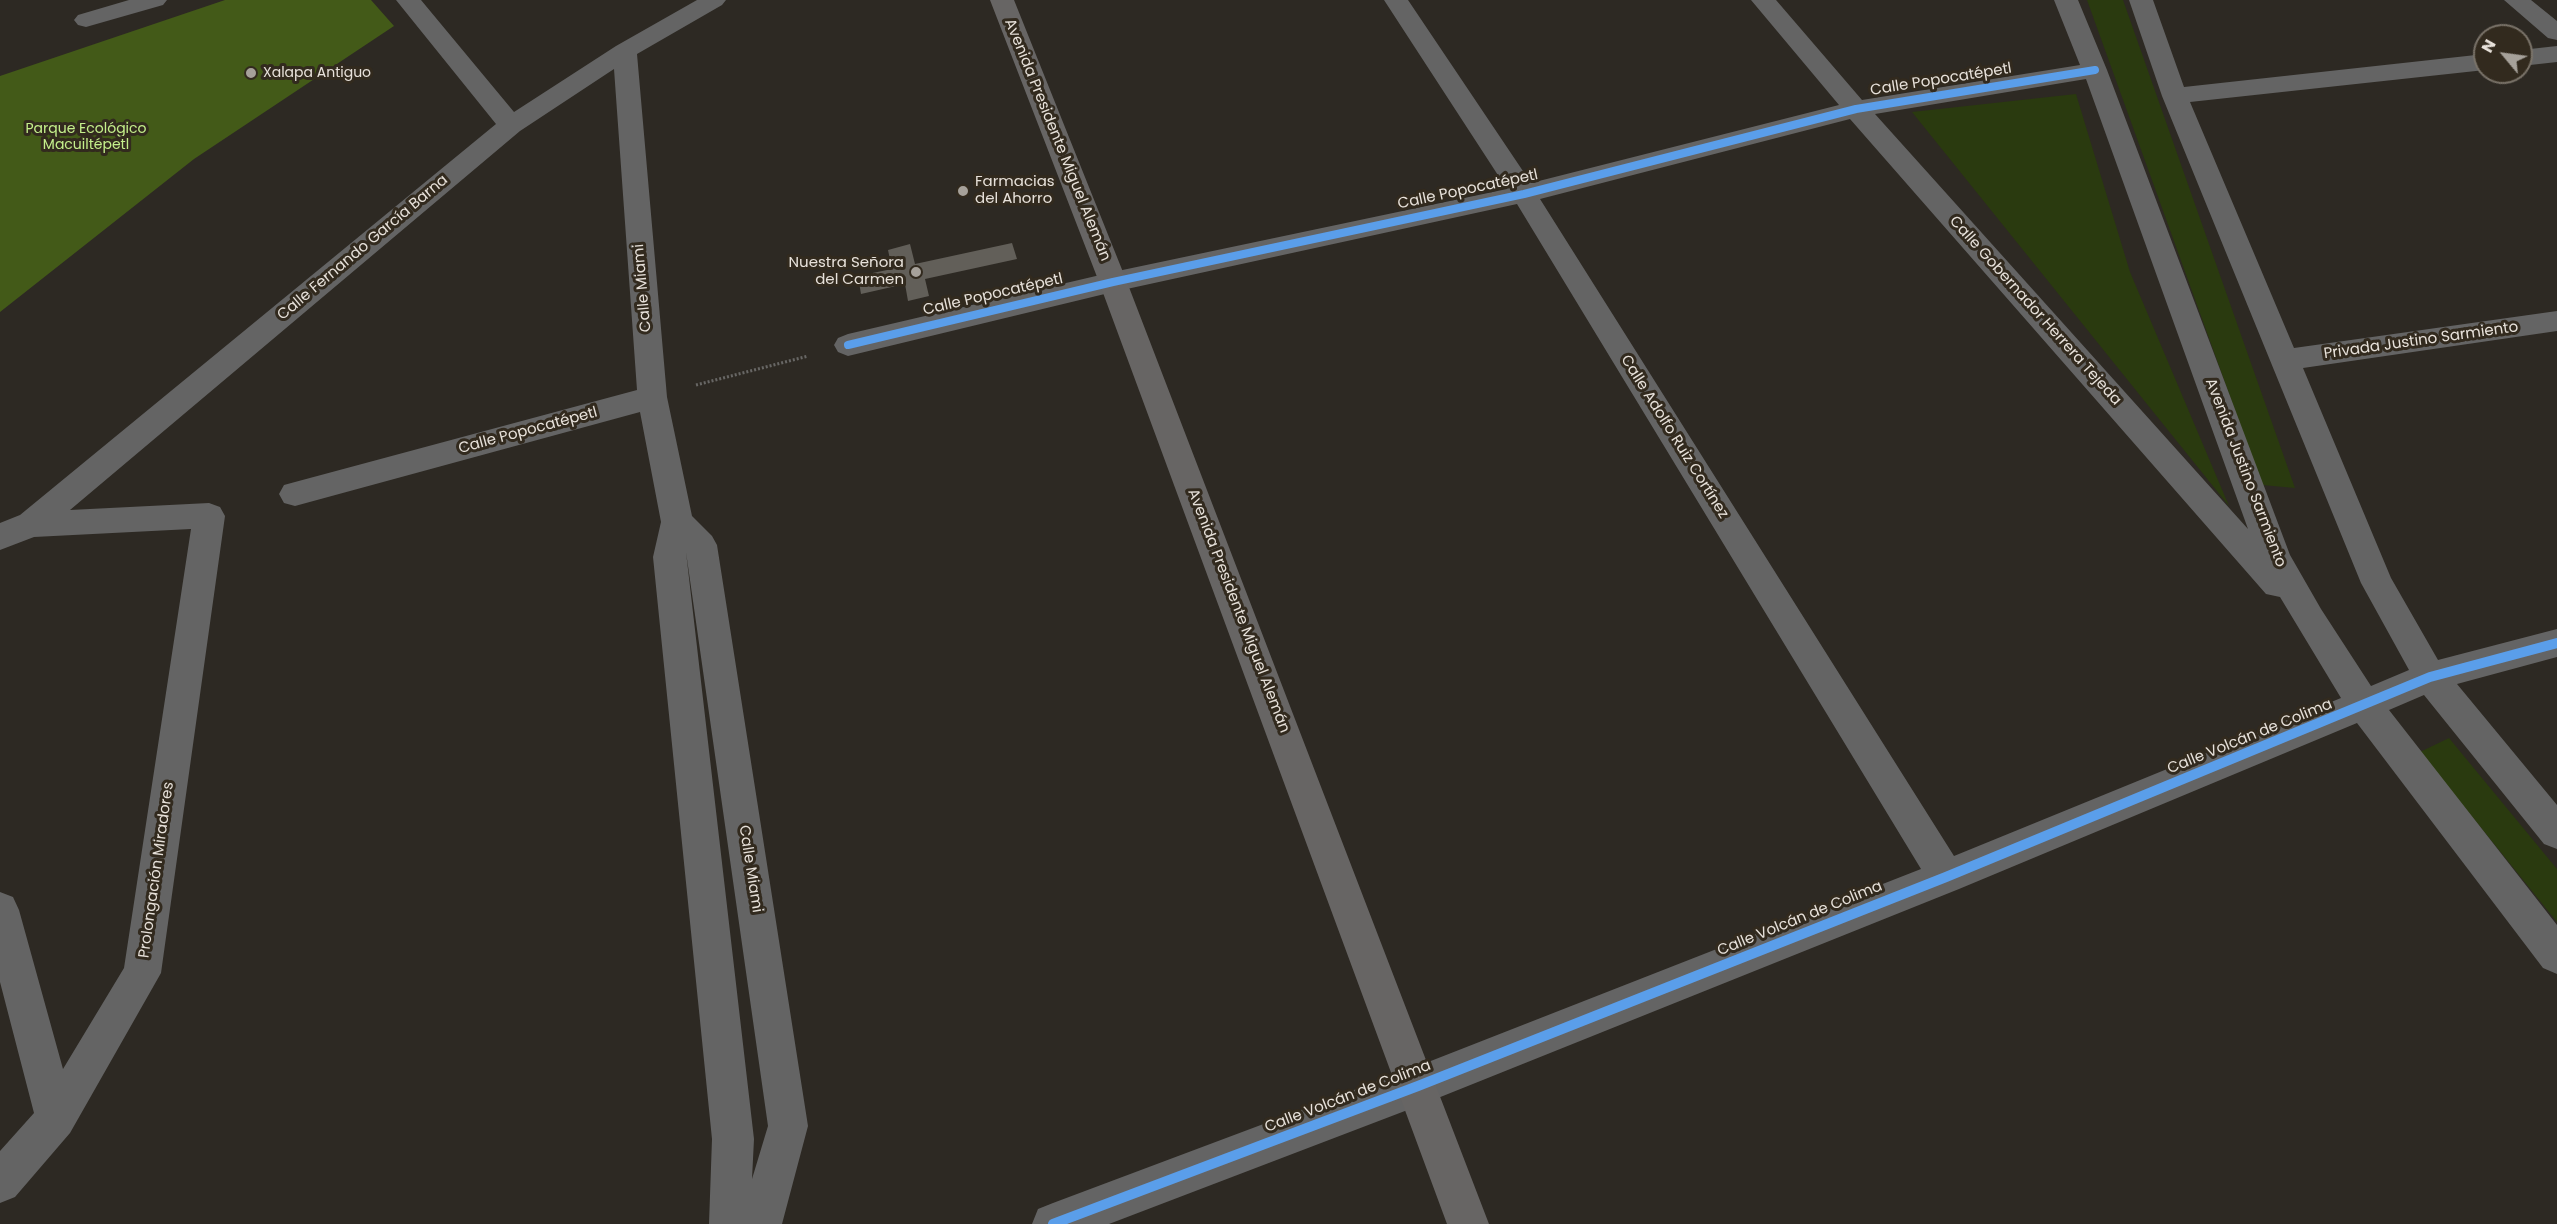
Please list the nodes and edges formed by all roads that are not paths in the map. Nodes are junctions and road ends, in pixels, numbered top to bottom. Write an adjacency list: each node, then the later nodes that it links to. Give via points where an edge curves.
1 (155, 0): 10 (street)
2 (408, 0): 19 (street)
3 (714, 0): 12 (street, Calle Fernando García Barna)
4 (1002, 0): 21 (main road, Avenida Presidente Miguel Alemán)
5 (1396, 0): 20 (street, Calle Adolfo Ruiz Cortínez)
6 (1763, 0): 18 (street, Calle Gobernador Herrera Tejeda)
7 (2066, 0): 16 (street, Avenida Justino Sarmiento)
8 (2141, 0): 17 (street)
9 (2516, 0): 11 (street)
10 (86, 20)
11 (2557, 33)
12 (625, 51): 19 (street, Calle Fernando García Barna); 25 (street, Calle Miami)
13 (2557, 54): 14 (street)
14 (2533, 57)
15 (2473, 63): 17 (street)
16 (2095, 70): 18 (street, Calle Popocatépetl); 30 (street, Avenida Justino Sarmiento, via 2275,558)
17 (2175, 96): 24 (street)
18 (1856, 109): 20 (street, Calle Popocatépetl); 30 (street, Calle Gobernador Herrera Tejeda)
19 (511, 125): 28 (street, Calle Fernando García Barna)
20 (1524, 194): 21 (street, Calle Popocatépetl); 35 (street, Calle Adolfo Ruiz Cortínez)
21 (1113, 282): 23 (street, Calle Popocatépetl); 38 (main road, Avenida Presidente Miguel Alemán)
22 (2557, 321): 24 (street, Privada Justino Sarmiento)
23 (848, 345)
24 (2285, 360): 32 (street, via 2377,584)
25 (652, 397): 26 (street, Calle Popocatépetl); 27 (street, Calle Miami)
26 (295, 494)
27 (677, 522): 41 (street, Calle Miami, via 669,557 733,1139); 42 (street, Calle Miami, via 701,545 788,1126)
28 (31, 524): 29 (street); 39 (street, Prolongación Miradores, via 209,516 142,973)
29 (0, 537)
30 (2309, 619): 33 (street, Avenida Justino Sarmiento)
31 (2557, 643): 32 (street, Calle Volcán de Colima)
32 (2430, 677): 33 (street, Calle Volcán de Colima); 34 (street)
33 (2365, 706): 35 (street, Calle Volcán de Colima); 37 (street, Avenida Justino Sarmiento)
34 (2557, 832)
35 (1946, 877): 38 (street, Calle Volcán de Colima)
36 (0, 910): 39 (street)
37 (2557, 955)
38 (1418, 1086): 43 (street, Calle Volcán de Colima); 44 (main road, Avenida Presidente Miguel Alemán)
39 (56, 1119): 40 (street, Prolongación Miradores)
40 (0, 1182)
41 (730, 1224)
42 (761, 1224)
43 (1053, 1224)
44 (1468, 1224)

